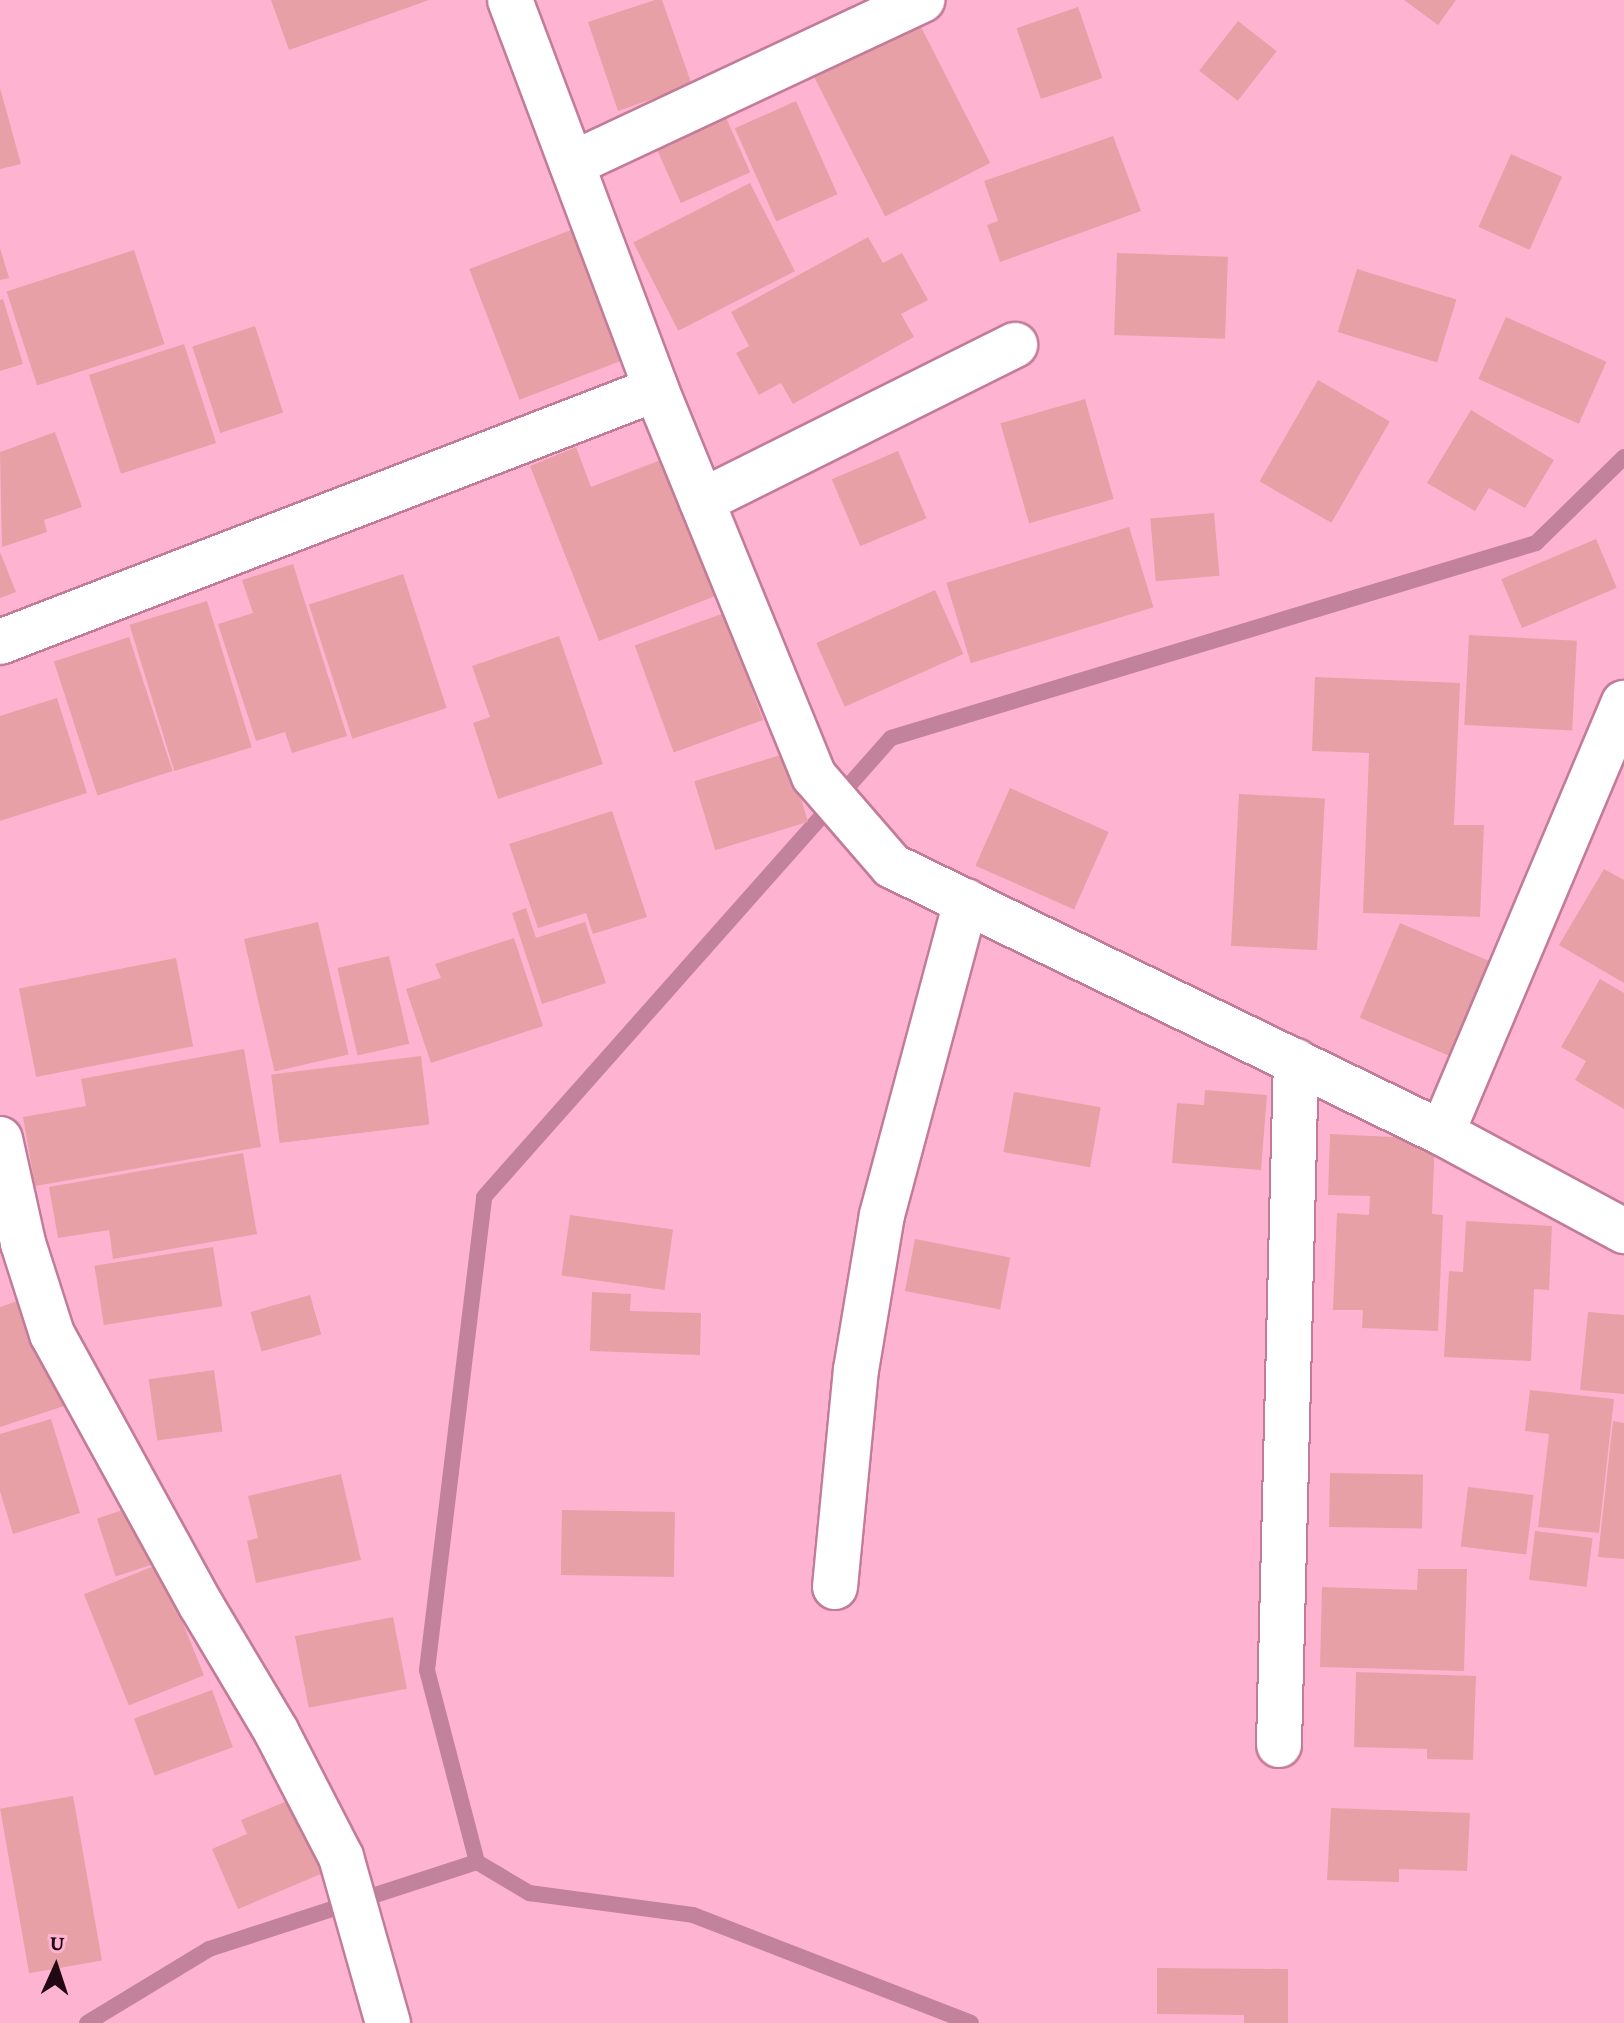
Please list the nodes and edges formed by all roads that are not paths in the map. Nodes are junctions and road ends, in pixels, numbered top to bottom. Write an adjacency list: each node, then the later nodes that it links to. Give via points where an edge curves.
1 (510, 0): 3 (street)
2 (922, 0): 3 (street)
3 (572, 164): 5 (street)
4 (1015, 345): 6 (street)
5 (656, 389): 6 (street); 7 (street)
6 (702, 501): 9 (street, via 814,776 892,866)
7 (0, 642)
8 (1624, 703): 11 (street)
9 (966, 901): 10 (street); 15 (street, via 882,1215 856,1370)
10 (1296, 1061): 11 (street); 16 (street)
11 (1442, 1133): 13 (street)
12 (0, 1139): 14 (street)
13 (1624, 1231)
14 (12, 1249): 17 (street, via 72,1373 276,1731 341,1857)
15 (835, 1587)
16 (1279, 1745)
17 (388, 2023)

